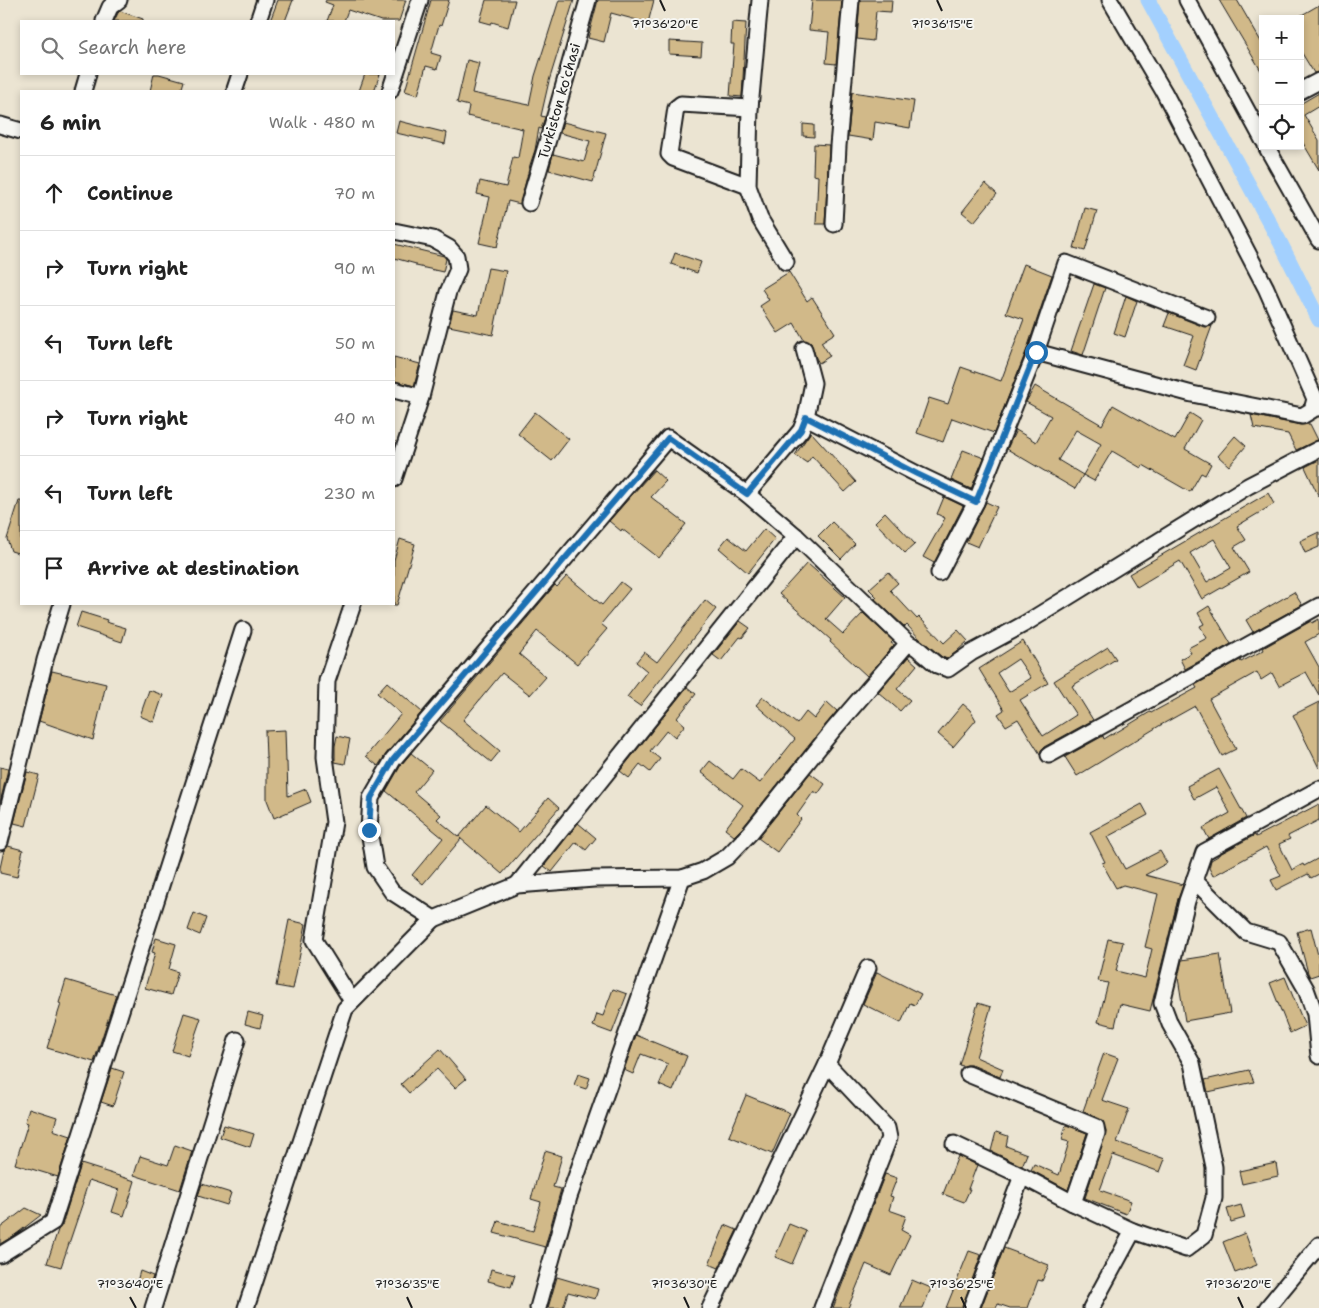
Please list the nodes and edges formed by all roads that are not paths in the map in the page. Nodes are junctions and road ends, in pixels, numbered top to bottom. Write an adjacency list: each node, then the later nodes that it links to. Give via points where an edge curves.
1 (119, 0): 9 (street, via 110,7)
2 (265, 0): 10 (street)
3 (420, 0): 17 (street)
4 (588, 0): 24 (street, Turkiston koʻchasi)
5 (760, 0): 18 (street)
6 (851, 0): 25 (street)
7 (1110, 0): 34 (street, via 1164,92 1266,288)
8 (1190, 1): 19 (street)
9 (104, 20)
10 (258, 20)
11 (88, 75): 16 (street)
12 (240, 75): 14 (street)
13 (1319, 81): 15 (street)
14 (235, 89)
15 (1304, 89)
16 (83, 90)
17 (390, 90)
18 (750, 108): 23 (street); 23 (street, via 681,104 676,108 669,154)
19 (1257, 115)
20 (0, 125): 21 (street)
21 (20, 131)
22 (1268, 150): 27 (street)
23 (748, 186): 28 (street, via 760,219)
24 (529, 203)
25 (834, 224)
26 (395, 231): 33 (street, via 433,239 456,256 458,269 448,292)
27 (1319, 240)
28 (786, 262)
29 (1207, 318): 31 (street, via 1066,264)
30 (804, 349): 35 (street, via 813,383)
31 (1036, 352): 34 (street, via 1192,394 1302,416); 39 (street)
32 (395, 390): 33 (street)
33 (421, 397): 37 (street)
34 (1317, 404)
35 (806, 417): 38 (street, via 801,430); 39 (street)
36 (1319, 449): 46 (street, via 1248,486 948,669 937,665)
37 (395, 476)
38 (747, 494): 40 (street); 53 (street, via 668,438 393,760 371,798 369,830 375,867 392,892)
39 (976, 502): 41 (street)
40 (796, 536): 46 (street); 52 (street)
41 (939, 573)
42 (62, 605): 49 (street)
43 (353, 605): 56 (street, via 328,681 325,757 334,822 314,940)
44 (1319, 606): 47 (street)
45 (243, 630): 67 (street, via 53,1222)
46 (908, 642): 50 (street, via 728,857)
47 (1049, 755)
48 (1319, 788): 51 (street, via 1204,852)
49 (0, 842)
50 (682, 878): 52 (street, via 594,879); 70 (street, via 570,1198)
51 (1194, 880): 55 (street, via 1246,932 1279,942); 65 (street, via 1162,1003 1192,1063 1214,1167 1214,1198 1204,1234 1186,1249)
52 (517, 885): 53 (street)
53 (434, 918): 56 (street)
54 (868, 968): 60 (street)
55 (1313, 987): 58 (street)
56 (352, 1001): 69 (street, via 345,1009)
57 (237, 1040): 68 (street)
58 (1319, 1050): 59 (street)
59 (1319, 1056)
60 (826, 1064): 71 (street); 72 (street, via 887,1128 890,1138)
61 (968, 1074): 64 (street, via 1096,1127 1097,1133)
62 (954, 1144): 63 (street)
63 (1022, 1176): 64 (street); 73 (street)
64 (1073, 1203): 65 (street)
65 (1133, 1231): 74 (street)
66 (1319, 1245): 75 (street)
67 (0, 1255)
68 (153, 1308)
69 (246, 1308)
70 (538, 1308)
71 (710, 1308)
72 (822, 1308)
73 (971, 1308)
74 (1091, 1308)
75 (1266, 1308)

